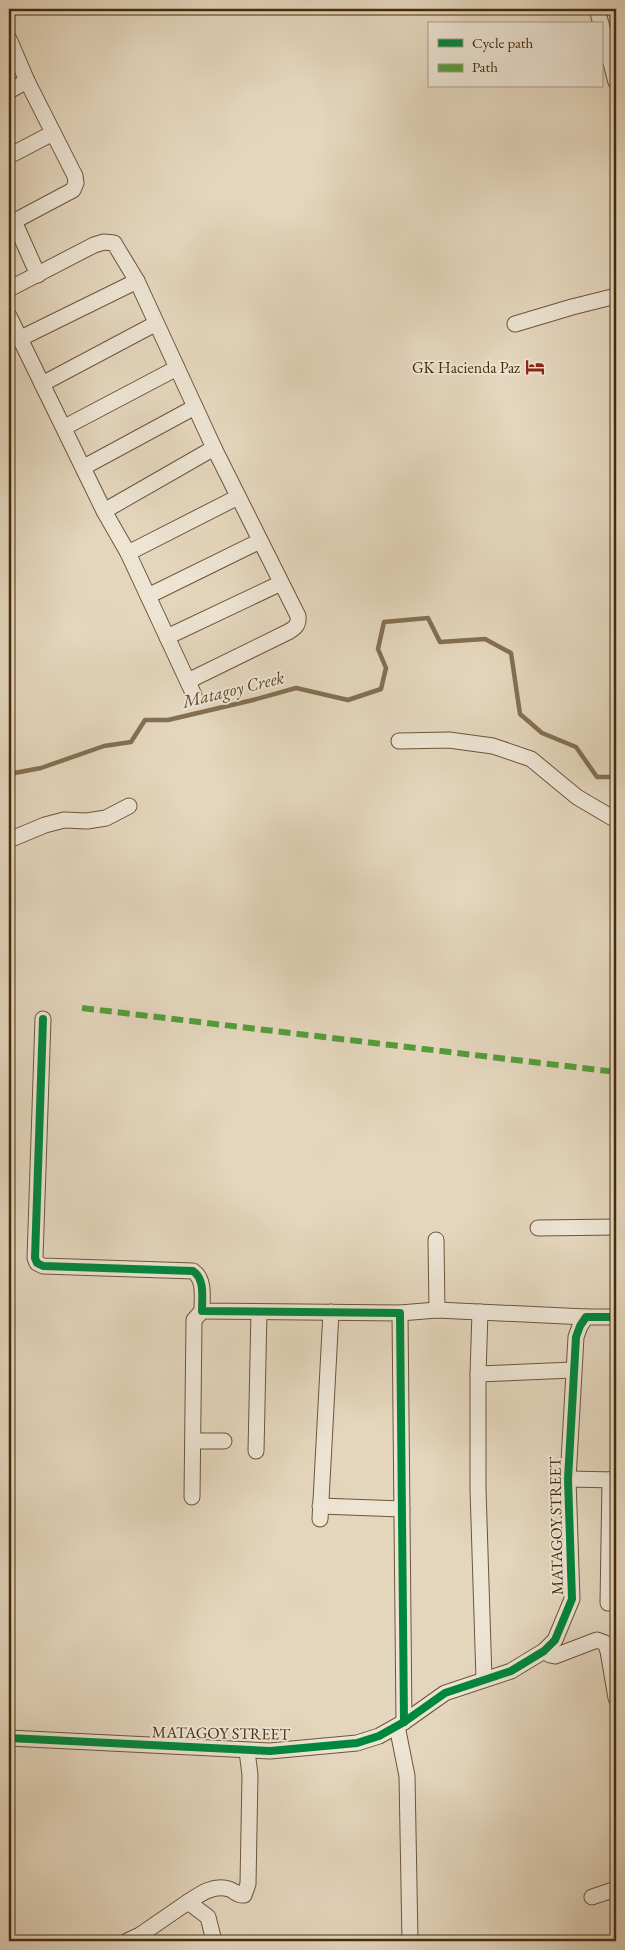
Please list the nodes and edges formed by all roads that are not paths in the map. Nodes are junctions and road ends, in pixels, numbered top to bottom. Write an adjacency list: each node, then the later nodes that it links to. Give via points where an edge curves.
1 (597, 9): 2 (street)
2 (600, 22)
3 (602, 28): 6 (street)
4 (10, 42): 5 (street)
5 (27, 81): 7 (street); 8 (street)
6 (616, 82)
7 (9, 91)
8 (54, 133): 9 (street); 10 (street, via 75,176 73,190)
9 (9, 156)
10 (11, 222): 11 (street)
11 (38, 275): 12 (street, via 104,242 114,243); 13 (street)
12 (137, 281): 16 (street); 18 (street)
13 (9, 289)
14 (616, 296): 17 (street)
15 (9, 316): 18 (street)
16 (155, 324): 19 (street); 20 (street)
17 (515, 324)
18 (19, 339): 20 (street)
19 (177, 368): 21 (street); 22 (street)
20 (42, 384): 22 (street)
21 (195, 408): 23 (street); 24 (street)
22 (65, 428): 24 (street)
23 (214, 448): 25 (street); 26 (street)
24 (84, 467): 26 (street)
25 (238, 497): 27 (street); 28 (street)
26 (104, 511): 28 (street)
27 (260, 541): 29 (street); 30 (street)
28 (128, 552): 30 (street)
29 (282, 583): 31 (street); 32 (street, via 298,616 296,628)
30 (148, 596): 31 (street)
31 (168, 637): 32 (street)
32 (188, 680): 33 (street)
33 (194, 695)
34 (399, 741): 36 (street, via 449,740 493,746 531,759 577,797)
35 (129, 806): 37 (street, via 106,818 64,820)
36 (616, 820)
37 (9, 840)
38 (43, 1019): 42 (street, via 36,1263 43,1266 193,1271 201,1280)
39 (616, 1226): 40 (street)
40 (538, 1228)
41 (436, 1240): 43 (street)
42 (202, 1310): 44 (street); 52 (street, via 194,1320)
43 (437, 1310): 46 (street); 47 (street)
44 (259, 1312): 45 (street); 54 (street)
45 (330, 1312): 47 (street); 58 (street, via 320,1513)
46 (480, 1312): 48 (street); 51 (street)
47 (400, 1313): 58 (street)
48 (586, 1317): 49 (street); 50 (street, MATAGOY STREET, via 576,1337)
49 (616, 1317)
50 (573, 1370): 51 (street); 55 (street, MATAGOY STREET)
51 (478, 1374): 62 (street)
52 (194, 1441): 53 (street); 57 (street)
53 (224, 1441)
54 (256, 1451)
55 (568, 1479): 56 (street); 61 (street, MATAGOY STREET, via 572,1599 555,1640)
56 (613, 1480): 59 (street)
57 (192, 1497)
58 (402, 1509): 64 (street)
59 (612, 1582): 60 (street)
60 (608, 1603)
61 (544, 1650): 62 (street, MATAGOY STREET, via 511,1671); 63 (street, via 555,1656 597,1640 605,1643)
62 (484, 1679): 64 (street, MATAGOY STREET, via 445,1692)
63 (616, 1698)
64 (401, 1724): 66 (street, MATAGOY STREET, via 357,1744); 72 (street, via 407,1776)
65 (9, 1738): 66 (street, MATAGOY STREET)
66 (247, 1751): 69 (street, via 250,1775 246,1891 241,1896 222,1887 207,1890)
67 (616, 1889): 68 (street)
68 (592, 1897)
69 (188, 1902): 70 (street); 71 (street, via 208,1917)
70 (127, 1941)
71 (214, 1941)
72 (410, 1941)

